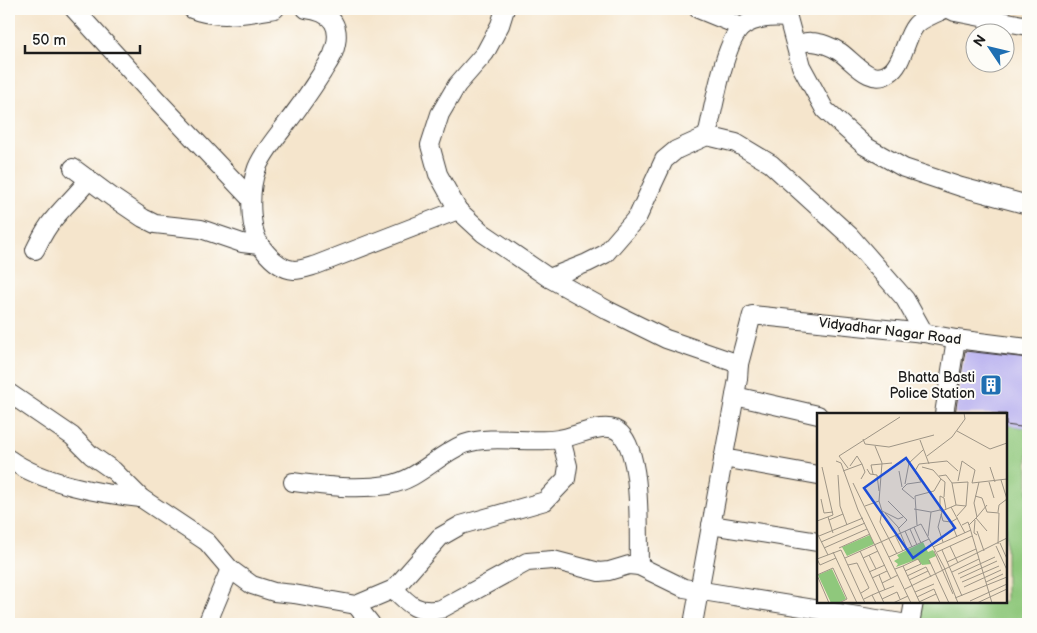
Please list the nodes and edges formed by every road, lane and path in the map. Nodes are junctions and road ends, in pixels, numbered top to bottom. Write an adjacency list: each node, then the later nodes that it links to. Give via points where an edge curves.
1 (74, 9): 16 (street)
2 (192, 9): 3 (street, via 244,14)
3 (275, 9)
4 (306, 9): 16 (street, via 319,10 330,16 336,26 333,54 309,94 268,148 257,168)
5 (505, 9): 18 (street, via 484,54 457,85 440,114 430,145 438,174)
6 (698, 9): 10 (street)
7 (945, 9): 12 (street, via 915,25 895,68 878,77 865,73 839,51 824,45 810,42)
8 (949, 9): 11 (street)
9 (775, 13): 10 (street); 12 (street, via 788,18)
10 (742, 26): 13 (street, via 725,59)
11 (1028, 26)
12 (796, 45): 17 (street, via 801,66 825,110 865,146 904,168)
13 (707, 136): 21 (street, via 676,150 664,160 638,216 605,254); 22 (street, via 736,143 771,164 850,236 905,298)
14 (73, 168): 15 (street)
15 (89, 179): 19 (street, via 155,224 190,226 242,243); 20 (street, via 53,220)
16 (251, 199): 19 (street, via 253,226)
17 (1028, 205)
18 (458, 210): 19 (street, via 316,265 293,270 272,261); 21 (street, via 483,233)
19 (259, 245)
20 (35, 250)
21 (549, 278): 25 (street, via 666,339)
22 (924, 333): 23 (street, Vidyadhar Nagar Road); 25 (street, Vidyadhar Nagar Road, via 752,315)
23 (956, 339): 24 (street, Vidyadhar Nagar Road); 28 (street)
24 (1028, 348)
25 (739, 364): 27 (street)
26 (9, 393): 35 (street, via 72,436)
27 (735, 396): 29 (street); 31 (street)
28 (944, 413)
29 (817, 415)
30 (561, 439): 34 (street, via 474,441 446,453 412,477 390,485 336,488); 38 (street, via 605,427 615,428 630,446 637,477); 40 (street, via 568,466 566,479 545,501 461,525 440,536)
31 (724, 458): 33 (street); 36 (street)
32 (9, 459): 35 (street, via 42,477 113,495)
33 (817, 475)
34 (293, 482)
35 (142, 498): 39 (street, via 207,542)
36 (711, 525): 37 (street); 41 (street)
37 (817, 542)
38 (640, 566): 40 (street, via 629,565 599,572 553,560 527,562 441,609 429,612 408,604); 41 (street, via 684,588)
39 (230, 568): 43 (street, via 252,585 274,592); 44 (street)
40 (394, 589): 43 (street)
41 (699, 590): 46 (street); 47 (street)
42 (914, 603): 47 (street)
43 (356, 605): 45 (street)
44 (207, 624)
45 (371, 624)
46 (693, 624)
47 (909, 624)

